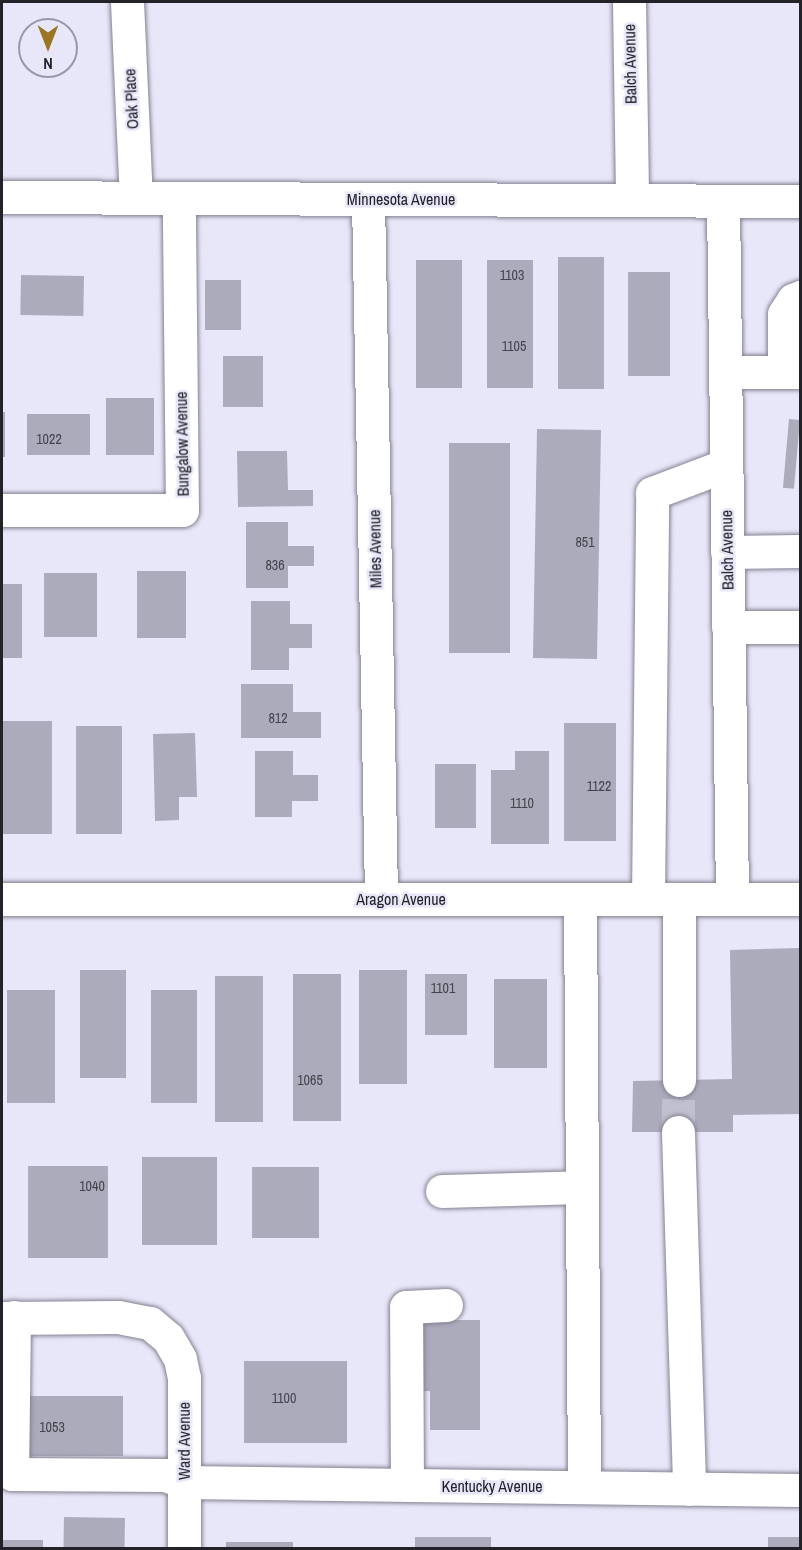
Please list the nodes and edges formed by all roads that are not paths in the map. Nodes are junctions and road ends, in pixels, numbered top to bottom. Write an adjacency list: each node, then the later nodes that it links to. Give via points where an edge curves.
1 (127, 2): 4 (street, Oak Place)
2 (629, 2): 7 (street, Balch Avenue)
3 (2, 197): 4 (street, Minnesota Avenue)
4 (136, 197): 5 (street, Minnesota Avenue)
5 (179, 198): 6 (street, Minnesota Avenue); 14 (street, Bungalow Avenue, via 182,510)
6 (368, 199): 7 (street, Minnesota Avenue); 19 (street, Miles Avenue)
7 (632, 199): 8 (street, Minnesota Avenue)
8 (723, 201): 9 (street, Minnesota Avenue); 11 (street, Balch Avenue)
9 (801, 201)
10 (799, 296): 12 (street, via 784,314)
11 (725, 372): 12 (street); 13 (street, Balch Avenue)
12 (792, 372)
13 (726, 465): 16 (street, Balch Avenue); 22 (street, via 652,493)
14 (2, 510)
15 (801, 551): 16 (street)
16 (728, 552): 17 (street, Balch Avenue)
17 (728, 627): 18 (street); 23 (street, Balch Avenue)
18 (801, 627)
19 (381, 898): 20 (street, Aragon Avenue); 21 (street, Aragon Avenue)
20 (2, 899)
21 (580, 899): 22 (street, Aragon Avenue); 27 (street)
22 (663, 899): 23 (street, Aragon Avenue); 25 (street)
23 (732, 899): 24 (street, Aragon Avenue)
24 (801, 899)
25 (679, 1070)
26 (678, 1132): 34 (street)
27 (582, 1187): 28 (street); 33 (street)
28 (442, 1191)
29 (446, 1305): 32 (street, via 406,1307)
30 (8, 1318): 31 (street, Ward Avenue, via 117,1317 150,1323 168,1338 184,1378); 31 (street, Kentucky Avenue, via 12,1474 165,1475)
31 (184, 1482): 32 (street, Kentucky Avenue); 36 (street, Ward Avenue)
32 (407, 1485): 33 (street, Kentucky Avenue)
33 (584, 1486): 34 (street, Kentucky Avenue)
34 (689, 1489): 35 (street, Kentucky Avenue)
35 (801, 1490)
36 (184, 1548)

